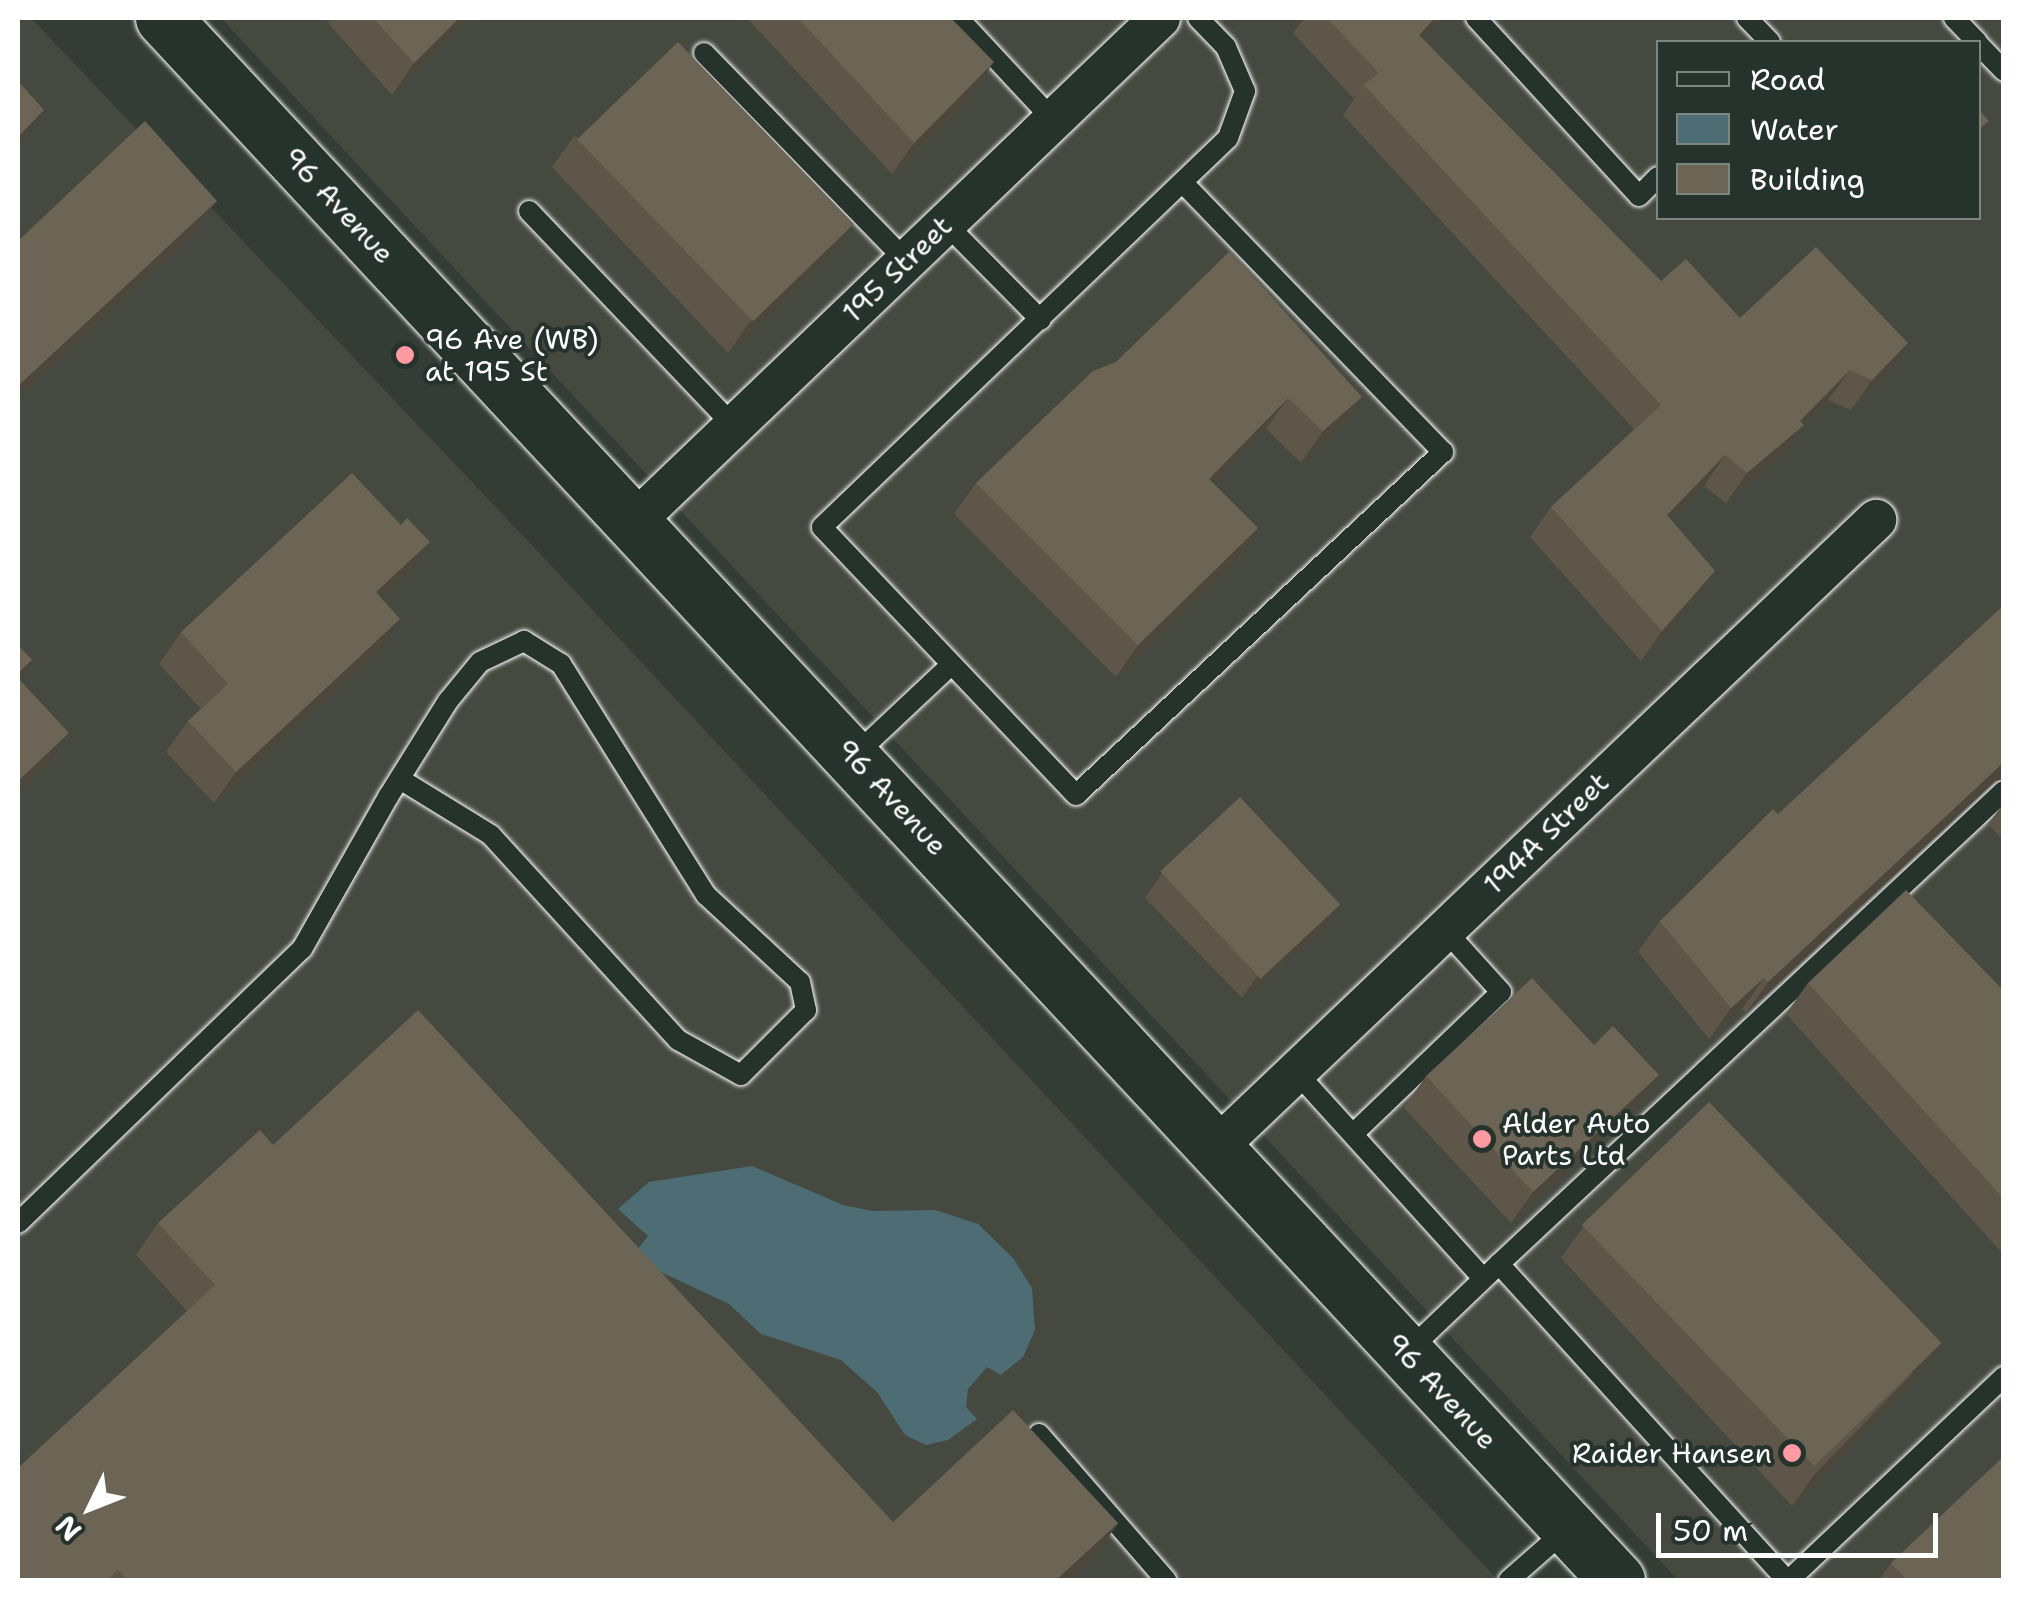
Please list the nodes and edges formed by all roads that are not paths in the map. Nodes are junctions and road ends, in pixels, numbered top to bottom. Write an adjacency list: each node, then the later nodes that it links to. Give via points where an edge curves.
1 (958, 18): 13 (lane)
2 (1198, 18): 15 (lane, via 1226,47 1245,91 1228,138)
3 (1476, 18): 14 (lane, via 1639,196)
4 (1747, 18): 8 (lane)
5 (1954, 18): 9 (lane)
6 (169, 20): 22 (main road, 96 Avenue)
7 (1143, 23): 13 (street, 195 Street)
8 (1768, 40)
9 (1975, 40)
10 (1981, 46): 12 (lane)
11 (704, 52): 18 (lane)
12 (2004, 70)
13 (1053, 120): 17 (street, 195 Street)
14 (1656, 180)
15 (1184, 184): 19 (lane); 23 (lane, via 1443,452 1076,795)
16 (529, 211): 20 (lane)
17 (945, 223): 18 (street, 195 Street); 19 (lane)
18 (906, 261): 20 (street, 195 Street)
19 (1041, 320): 23 (lane, via 822,527)
20 (734, 426): 22 (street, 195 Street)
21 (1876, 520): 27 (street, 194A Street)
22 (635, 521): 24 (main road, 96 Avenue)
23 (952, 664): 24 (lane)
24 (854, 756): 30 (main road, 96 Avenue)
25 (400, 779): 25 (lane, via 480,662 524,641 561,664 706,895 800,982 806,1010 741,1075 678,1040 491,835); 31 (lane, via 302,949)
26 (2004, 791): 32 (lane)
27 (1445, 930): 28 (street, 194A Street); 29 (lane, via 1501,992)
28 (1296, 1072): 29 (lane); 30 (street, 194A Street)
29 (1352, 1134): 33 (lane)
30 (1216, 1147): 34 (main road, 96 Avenue)
31 (18, 1223)
32 (1500, 1264): 33 (lane); 41 (lane)
33 (1482, 1278): 34 (lane)
34 (1407, 1353): 37 (main road, 96 Avenue)
35 (2004, 1377): 41 (lane)
36 (1040, 1434): 38 (lane)
37 (1568, 1528): 39 (lane); 40 (main road, 96 Avenue)
38 (1166, 1580)
39 (1509, 1580)
40 (1617, 1580)
41 (1788, 1580)

